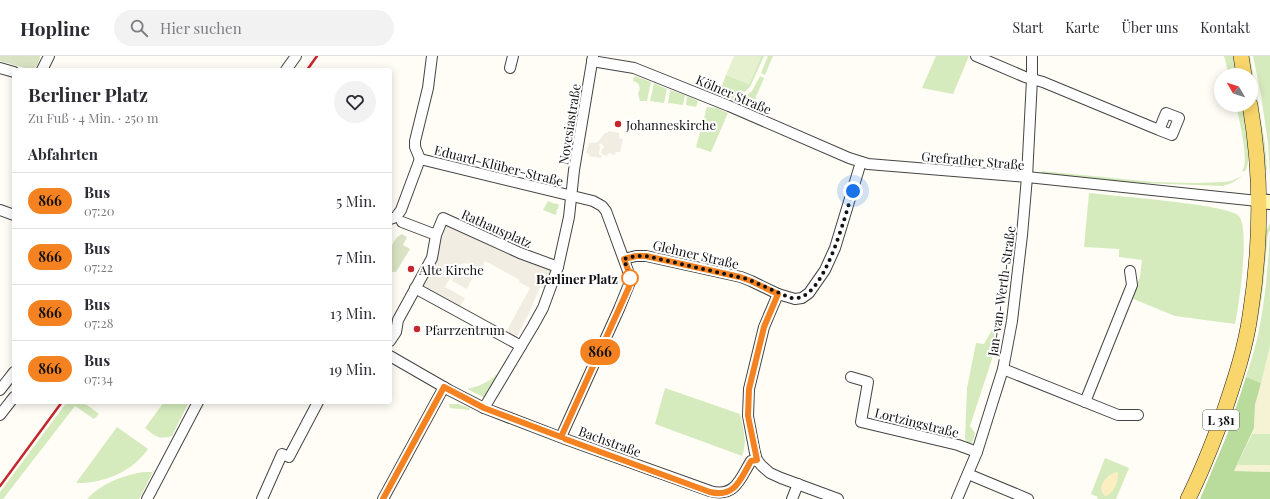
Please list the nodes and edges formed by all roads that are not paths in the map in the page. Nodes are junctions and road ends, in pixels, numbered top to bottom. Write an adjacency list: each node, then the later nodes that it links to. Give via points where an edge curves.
1 (49, 56): 10 (street)
2 (296, 56): 11 (street)
3 (432, 56): 18 (street, via 428,88 415,142)
4 (513, 56): 12 (street)
5 (976, 56): 15 (street)
6 (1032, 56): 15 (street, Jan-van-Werth-Straße)
7 (1241, 56): 13 (main road)
8 (593, 58): 19 (street, Kölner Straße, via 647,73); 21 (street, Novesiastraße)
9 (0, 68): 14 (street)
10 (43, 68)
11 (287, 68)
12 (510, 68)
13 (1243, 68)
14 (12, 71)
15 (1032, 79): 17 (street); 20 (street, Jan-van-Werth-Straße)
16 (1251, 112): 22 (main road, L 381)
17 (1160, 130)
18 (420, 159): 21 (street, Eduard-Klüber-Straße); 25 (street)
19 (861, 162): 20 (street, Grefrather Straße); 31 (street, via 833,253 825,270 809,293 802,298 795,299)
20 (1027, 177): 22 (street, Grefrather Straße); 35 (street, Jan-van-Werth-Straße, via 1014,300)
21 (571, 196): 27 (street, via 595,202 604,208); 28 (street, via 570,217)
22 (1264, 201): 59 (main road, L 381, via 1246,338 1224,412)
23 (0, 210): 24 (street)
24 (12, 213)
25 (396, 219): 26 (street)
26 (436, 235): 28 (street, Rathausplatz, via 443,218 520,253); 30 (street, Rathausplatz, via 432,258)
27 (624, 259): 31 (street, Glehner Straße, via 646,256 740,277); 47 (street, via 630,275 629,287)
28 (558, 267): 33 (street, via 543,308)
29 (1130, 271): 41 (street, via 1132,285)
30 (415, 288): 32 (street, Rathausplatz, via 398,320); 33 (street)
31 (778, 294): 49 (street, via 764,327 749,389 748,416)
32 (392, 339)
33 (521, 346): 44 (street)
34 (392, 357): 38 (street, Bachstraße)
35 (1003, 369): 41 (street); 48 (street, Jan-van-Werth-Straße)
36 (12, 375): 39 (street)
37 (851, 377): 48 (street, Lortzingstraße, via 868,382 861,422 958,445)
38 (444, 387): 44 (street, Bachstraße); 54 (street)
39 (0, 390)
40 (12, 400): 45 (street)
41 (1085, 402): 46 (street, via 1118,415)
42 (197, 404): 52 (street)
43 (317, 404): 53 (street, via 289,457 282,454)
44 (484, 408): 47 (street, Bachstraße)
45 (0, 415)
46 (1138, 415)
47 (561, 437): 49 (street, Bachstraße, via 718,493 734,488 751,461)
48 (977, 452): 50 (street, Jan-van-Werth-Straße)
49 (757, 460): 51 (street, via 770,472)
50 (968, 474): 57 (street, Jan-van-Werth-Straße); 58 (street)
51 (798, 484): 55 (street); 56 (street)
52 (147, 499)
53 (262, 499)
54 (383, 499)
55 (792, 499)
56 (838, 499)
57 (957, 499)
58 (1028, 499)
59 (1188, 499)

